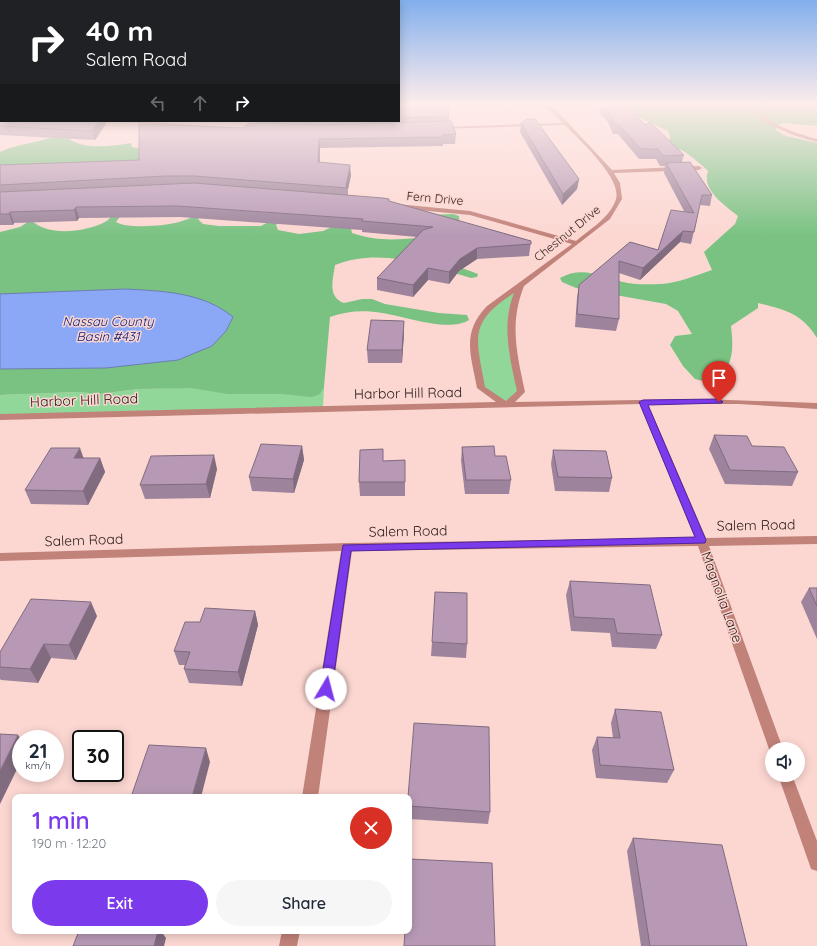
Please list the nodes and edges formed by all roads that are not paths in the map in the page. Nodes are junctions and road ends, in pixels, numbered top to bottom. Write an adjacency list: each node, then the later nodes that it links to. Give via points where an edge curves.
1 (588, 147): 3 (street, Chestnut Drive)
2 (699, 168): 3 (street)
3 (611, 172): 5 (street, Chestnut Drive, via 619,192 616,206 608,218)
4 (388, 205): 5 (street, Fern Drive, via 470,212)
5 (577, 243): 6 (street, Chestnut Drive)
6 (521, 285): 8 (street, via 511,311 510,329 521,392); 8 (street, Chestnut Drive, via 489,307 477,321 474,333 481,388)
7 (643, 402): 8 (street, Harbor Hill Road); 9 (street, Harbor Hill Road, via 746,402); 11 (street, Magnolia Lane)
8 (506, 405): 10 (street, Harbor Hill Road)
9 (817, 406)
10 (0, 417)
11 (701, 540): 12 (street, Salem Road); 13 (street, Salem Road); 15 (street, Magnolia Lane)
12 (817, 540)
13 (347, 547): 14 (street, Salem Road); 17 (street)
14 (0, 557)
15 (773, 742)
16 (788, 782): 18 (street)
17 (310, 794)
18 (817, 863)
19 (290, 934): 20 (street)
20 (288, 946)

